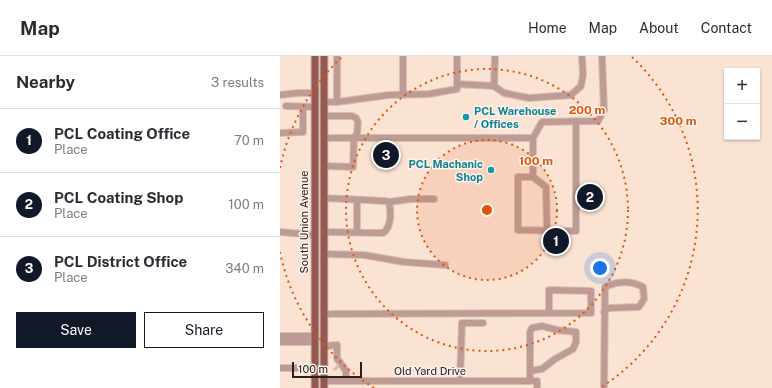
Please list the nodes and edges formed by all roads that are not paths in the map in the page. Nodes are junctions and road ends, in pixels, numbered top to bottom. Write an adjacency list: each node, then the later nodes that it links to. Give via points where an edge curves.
1 (316, 56): 13 (main road, South Union Avenue)
2 (320, 56): 10 (main road)
3 (324, 56): 10 (main road, South Union Avenue)
4 (337, 56): 17 (street)
5 (403, 56): 15 (street)
6 (457, 56): 11 (street)
7 (494, 56): 12 (street)
8 (582, 56): 12 (street, via 581,86 571,95 529,98 504,93)
9 (602, 56): 22 (street, via 604,110 598,121)
10 (324, 84): 16 (main road, South Union Avenue)
11 (457, 84): 12 (street); 15 (street, via 457,89)
12 (494, 86)
13 (315, 93): 14 (street); 20 (main road, South Union Avenue); 26 (main road, via 318,93 319,97 319,128)
14 (280, 95)
15 (403, 95): 17 (street)
16 (324, 102): 17 (street); 21 (main road, South Union Avenue)
17 (337, 102)
18 (286, 106): 19 (street)
19 (303, 107): 20 (street); 23 (street)
20 (315, 107): 24 (main road, South Union Avenue)
21 (324, 116): 26 (main road, South Union Avenue); 27 (street, via 356,118 357,134)
22 (576, 121): 28 (street, via 542,122); 38 (street, via 576,231)
23 (303, 132): 24 (street); 25 (street)
24 (315, 132): 29 (main road, South Union Avenue)
25 (280, 133)
26 (324, 138): 27 (street); 30 (main road, South Union Avenue)
27 (354, 138): 28 (street); 30 (street, via 353,167)
28 (533, 138): 31 (street)
29 (315, 150): 32 (main road, via 319,155); 33 (main road, South Union Avenue)
30 (324, 166): 32 (main road, South Union Avenue)
31 (533, 177): 38 (street, via 546,187); 38 (street, via 518,177 518,230)
32 (324, 183): 34 (main road, South Union Avenue)
33 (316, 193): 40 (main road, via 320,198 320,229); 42 (main road, South Union Avenue)
34 (324, 198): 36 (street); 40 (main road, South Union Avenue)
35 (434, 199): 37 (street)
36 (357, 200): 37 (street); 41 (street)
37 (389, 202): 41 (street, via 389,223 386,230)
38 (547, 230)
39 (280, 232): 42 (street)
40 (324, 232): 41 (street); 43 (main road, South Union Avenue)
41 (357, 232)
42 (315, 235): 45 (main road, via 319,240 319,276); 51 (main road, South Union Avenue)
43 (324, 254): 44 (street, via 358,254 404,262); 45 (main road, South Union Avenue)
44 (445, 264)
45 (324, 283): 48 (main road, South Union Avenue)
46 (604, 312): 46 (street, via 609,308 639,308 644,299 643,287 625,282 615,282 605,287); 63 (street)
47 (549, 313): 47 (street, via 591,313 591,290 549,290); 48 (street)
48 (324, 314): 53 (main road, South Union Avenue)
49 (484, 323): 58 (street, via 462,323)
50 (280, 336): 51 (street)
51 (315, 339): 52 (street); 55 (main road, South Union Avenue)
52 (280, 342)
53 (324, 346): 57 (street, via 337,345 338,364 346,371); 60 (main road, South Union Avenue)
54 (280, 368): 55 (street)
55 (315, 368): 61 (main road, South Union Avenue)
56 (530, 371): 56 (street, via 532,328 542,326 576,332 573,349 542,369); 59 (street)
57 (346, 381): 58 (street, Old Yard Drive); 60 (street, Old Yard Drive)
58 (460, 381): 59 (street, Old Yard Drive)
59 (533, 381): 62 (street)
60 (324, 384)
61 (315, 388)
62 (537, 388)
63 (604, 388)

